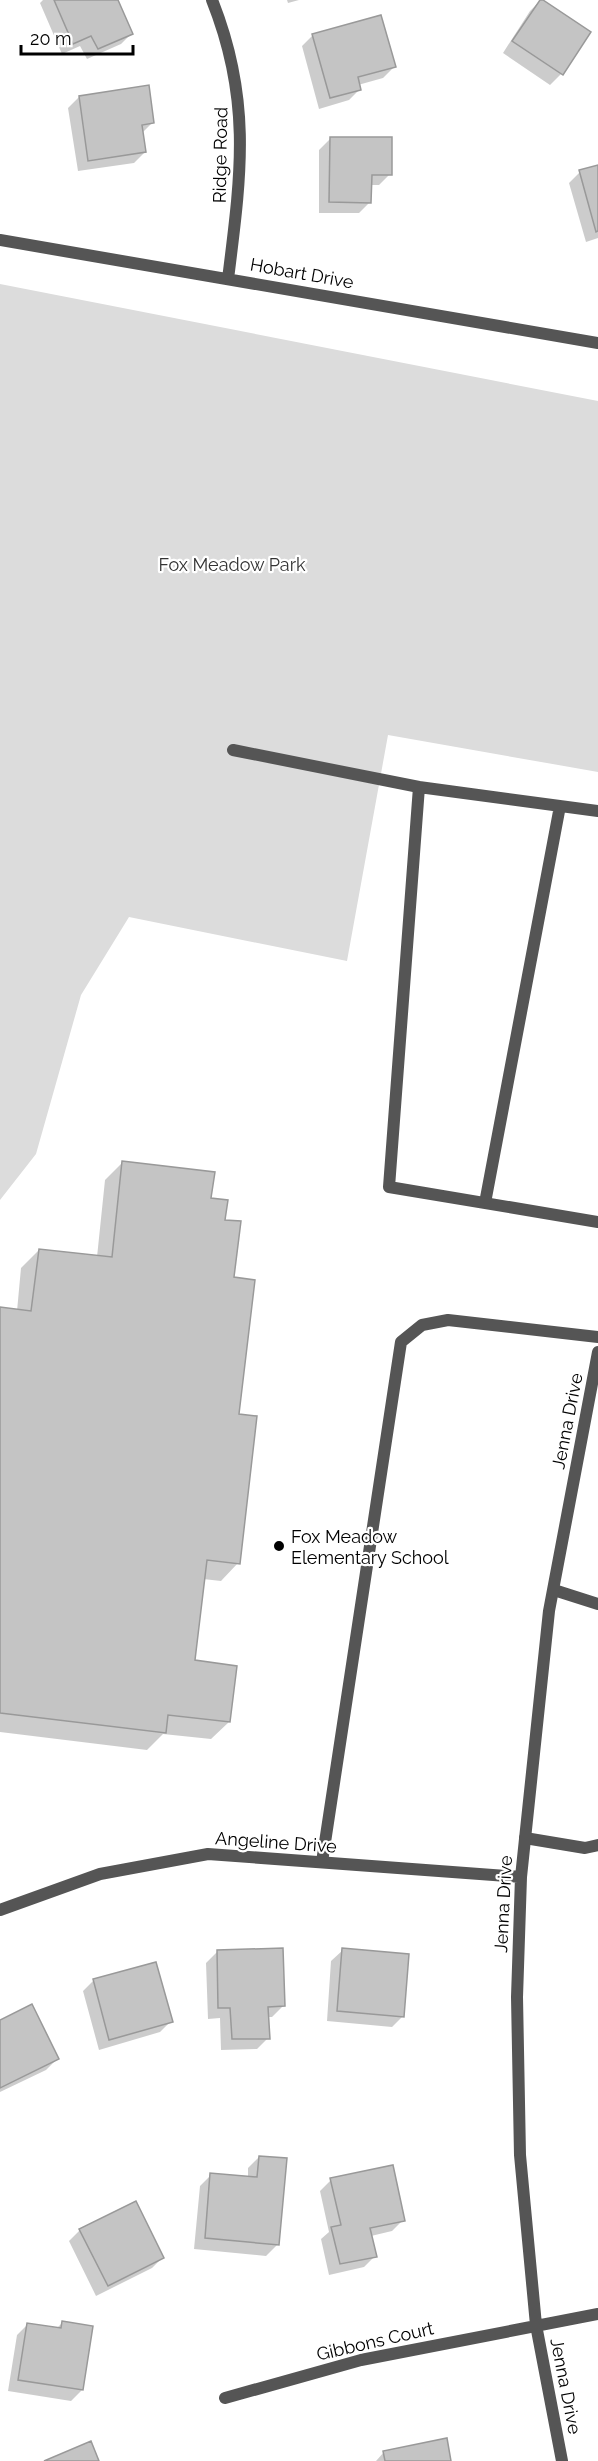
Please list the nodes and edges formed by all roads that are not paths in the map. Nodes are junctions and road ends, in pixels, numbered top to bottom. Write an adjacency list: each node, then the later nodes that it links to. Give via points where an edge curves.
1 (212, 0): 3 (street, Ridge Road, via 225,32 242,123)
2 (0, 240): 3 (street, Hobart Drive)
3 (228, 279): 4 (street, Hobart Drive)
4 (598, 343)
5 (233, 750): 6 (street)
6 (419, 787): 7 (street); 9 (street, via 389,1187)
7 (560, 806): 8 (street); 9 (street)
8 (598, 811)
9 (485, 1203): 10 (street)
10 (598, 1222)
11 (598, 1337): 17 (street, via 448,1320 422,1325 401,1342)
12 (598, 1352): 13 (street, Jenna Drive)
13 (554, 1590): 14 (street); 15 (street, Jenna Drive)
14 (598, 1604)
15 (525, 1839): 16 (street, via 585,1848); 18 (street, Jenna Drive)
16 (598, 1845)
17 (322, 1862): 18 (street, Angeline Drive); 19 (street, Angeline Drive, via 208,1854 100,1874)
18 (521, 1876): 21 (street, Jenna Drive, via 517,1997 520,2155)
19 (0, 1910)
20 (598, 2314): 21 (street, Gibbons Court)
21 (536, 2325): 22 (street, Gibbons Court, via 361,2360); 23 (street, Jenna Drive)
22 (225, 2398)
23 (562, 2461)

